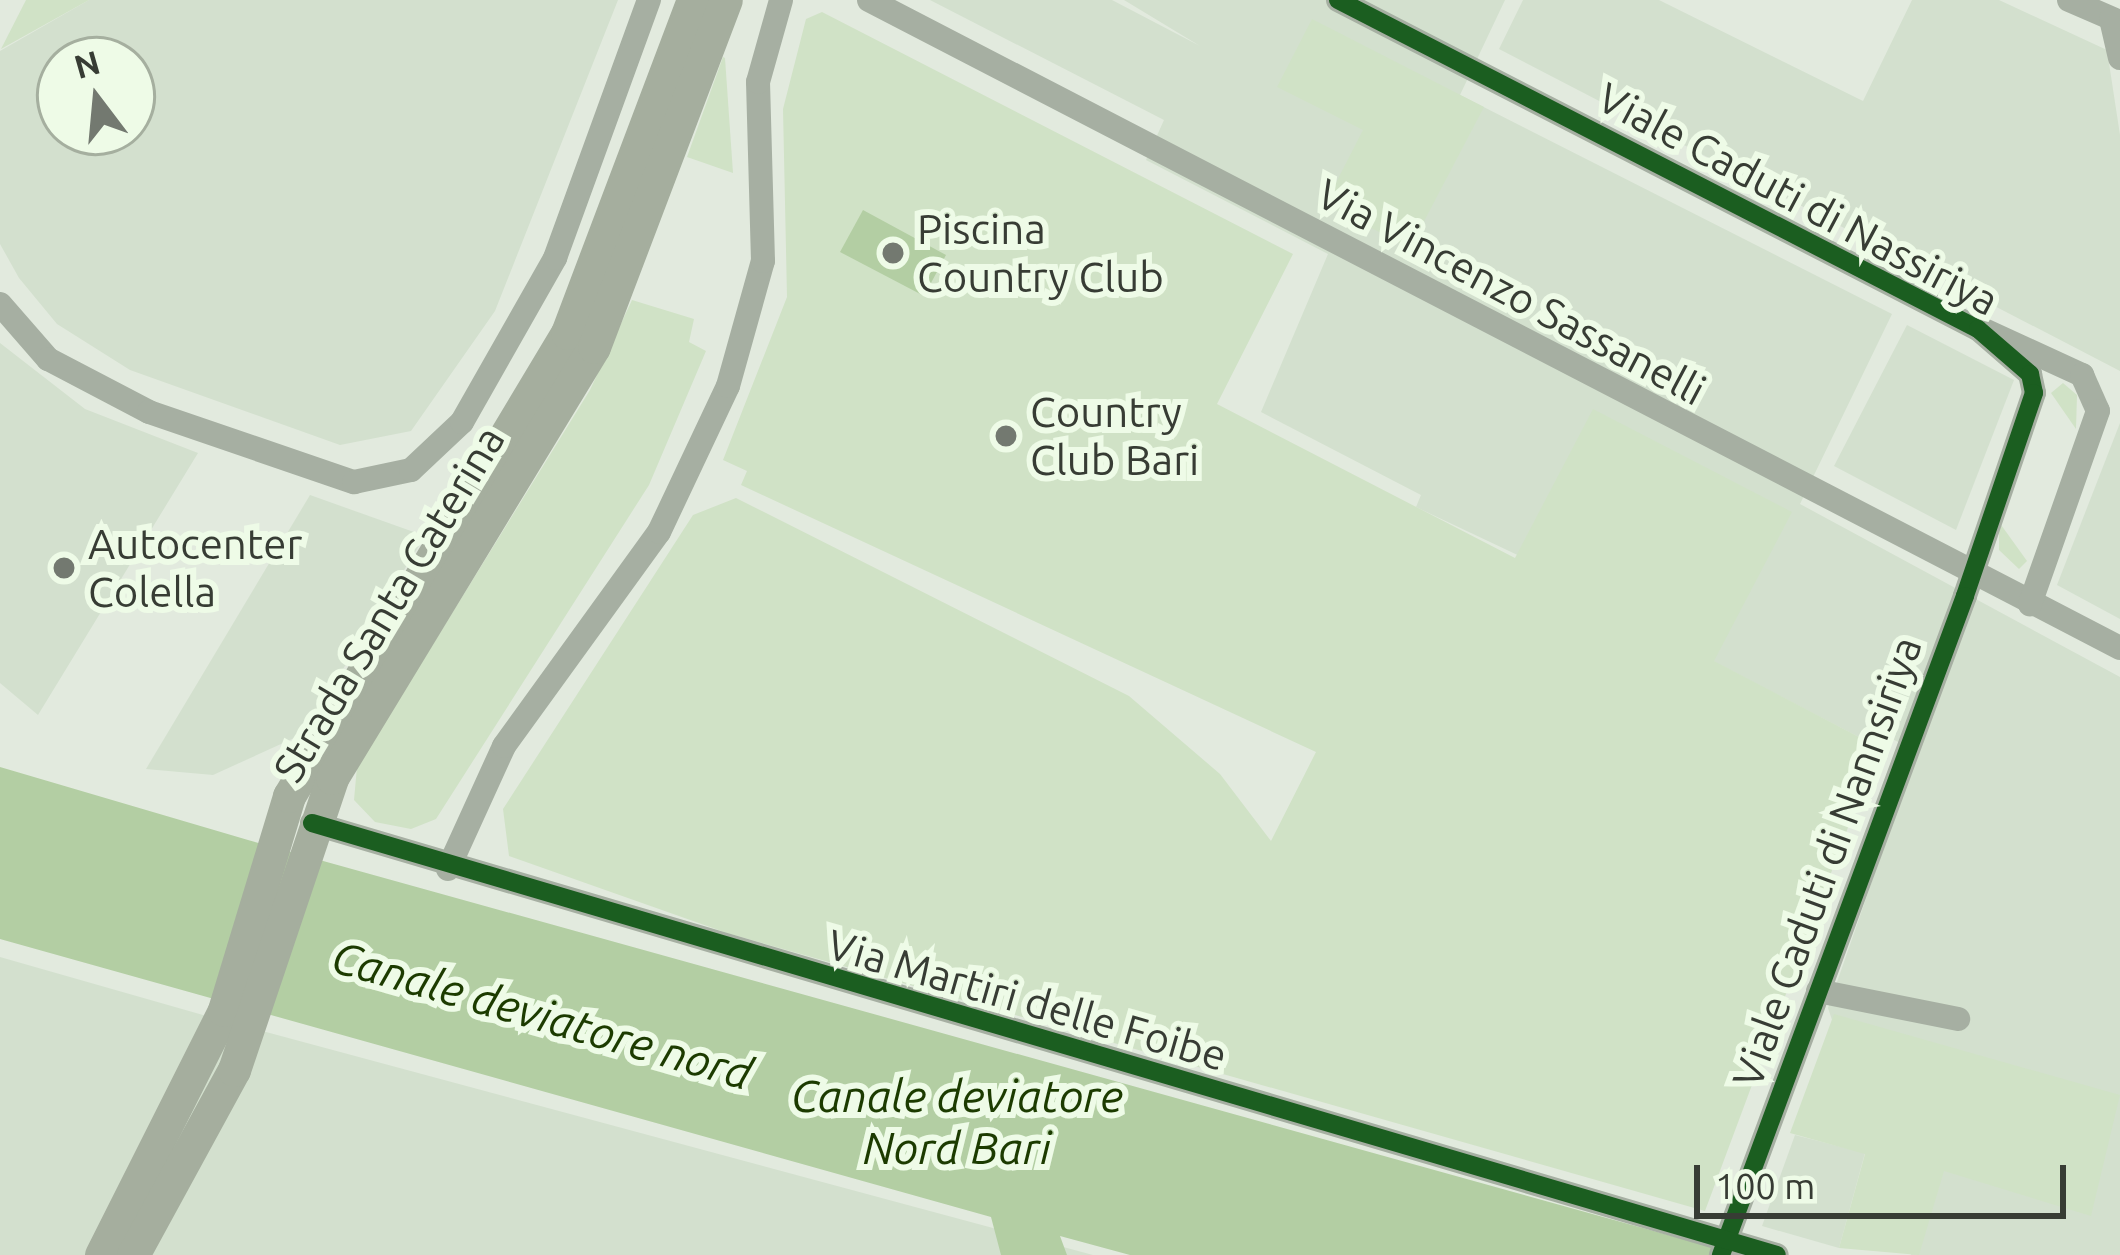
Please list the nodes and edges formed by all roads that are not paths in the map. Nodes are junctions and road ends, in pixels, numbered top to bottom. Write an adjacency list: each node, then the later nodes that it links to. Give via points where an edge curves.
1 (649, 0): 10 (street, via 555,258 463,422 411,470 353,482 149,412 48,359)
2 (694, 0): 15 (street, Strada Santa Caterina, via 567,333)
3 (726, 0): 15 (street, Strada Santa Caterina, via 594,347)
4 (781, 0): 16 (street, via 758,82 764,261 728,386 659,532 504,746)
5 (869, 0): 12 (street, Via Vincenzo Sassanelli)
6 (1337, 0): 11 (street, Viale Caduti di Nassiriya)
7 (2069, 0): 8 (street)
8 (2115, 21): 9 (street)
9 (2120, 58)
10 (0, 304)
11 (1978, 329): 12 (street, Viale Caduti di Nassiriya, via 2030,374 2034,393); 13 (street, via 2045,350 2082,375 2098,411)
12 (1970, 575): 13 (street, Via Vincenzo Sassanelli); 17 (street, Viale Caduti di Nannsiriya)
13 (2030, 604): 14 (street, Via Vincenzo Sassanelli)
14 (2120, 648)
15 (297, 834): 16 (street, Via Martiri delle Foibe); 18 (street, Strada Santa Caterina)
16 (448, 869): 20 (street, Via Martiri delle Foibe)
17 (1818, 991): 19 (street); 20 (street, Viale Caduti di Nannsiriya)
18 (238, 1014): 21 (street, Strada Santa Caterina); 22 (street, Strada Santa Caterina)
19 (1958, 1019)
20 (1722, 1248): 23 (street, Via Martiri delle Foibe)
21 (100, 1255)
22 (133, 1255)
23 (1777, 1255)

